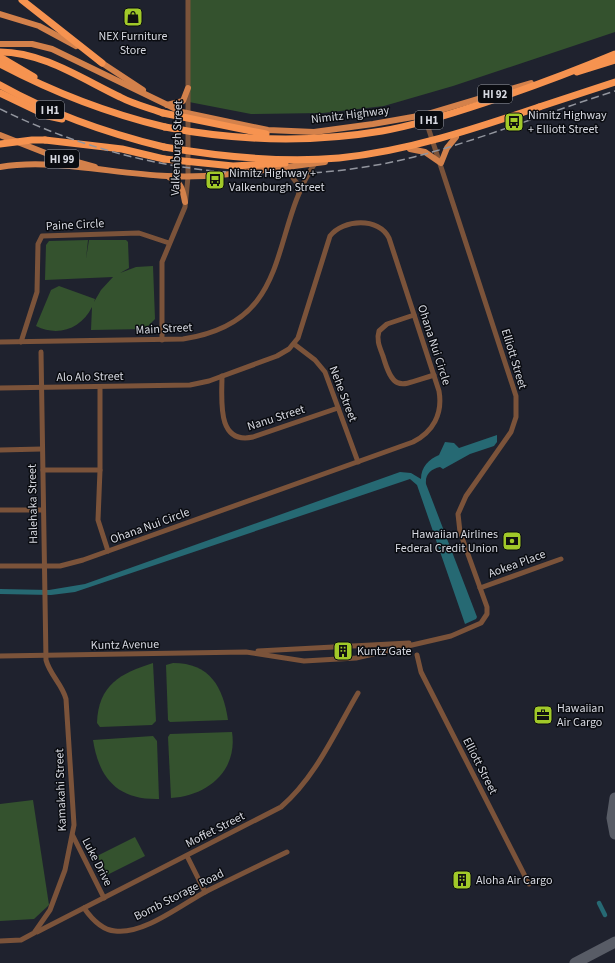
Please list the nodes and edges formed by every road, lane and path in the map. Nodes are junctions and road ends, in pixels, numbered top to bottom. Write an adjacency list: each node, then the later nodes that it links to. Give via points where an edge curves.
1 (22, 0): 9 (highway)
2 (188, 0): 14 (street, Valkenburgh Street)
3 (0, 14): 9 (main road, via 53,32)
4 (0, 44): 17 (main road, Nimitz Highway / HI 92, via 27,44 52,48)
5 (0, 52): 24 (highway, bridge, via 40,59 122,98 163,113 232,129)
6 (615, 55): 11 (highway, bridge); 20 (main road, Nimitz Highway / HI 92)
7 (0, 57): 16 (highway)
8 (615, 60): 11 (highway, I H1, bridge)
9 (102, 63): 17 (main road)
10 (0, 64): 16 (highway, I H1)
11 (552, 81): 24 (highway, I H1, bridge, via 410,125 356,134)
12 (615, 84): 23 (main road, HI 92); 28 (highway, I H1, bridge, via 463,132 418,144)
13 (0, 85): 21 (highway, I H1, via 47,109)
14 (188, 88): 18 (main road, via 182,101); 19 (street, Valkenburgh Street)
15 (0, 93): 21 (highway, via 48,116)
16 (73, 99): 24 (highway, I H1, bridge, via 118,115 165,127 210,134)
17 (159, 102): 18 (main road, Nimitz Highway / HI 92)
18 (167, 105): 19 (main road, Nimitz Highway / HI 92)
19 (189, 114): 20 (main road, Nimitz Highway / HI 92, via 268,130 314,132); 35 (street, Valkenburgh Street)
20 (424, 115): 25 (street, Elliott Street)
21 (103, 130): 28 (highway, I H1, bridge, via 164,147 204,154 256,159)
22 (0, 135): 33 (main road, HI 99, via 66,160)
23 (456, 137): 25 (main road, HI 92); 30 (main road, via 447,148)
24 (301, 139)
25 (434, 142): 27 (main road, HI 92); 30 (street, Elliott Street)
26 (0, 144): 28 (highway, bridge, via 44,140 122,149 164,159 249,167)
27 (410, 149): 29 (main road, HI 92); 30 (main road, via 425,152)
28 (338, 158)
29 (315, 163): 32 (main road, HI 92); 36 (street, Main Street)
30 (441, 163): 62 (street, Elliott Street, via 516,400 516,417 511,432 466,496 458,514 460,532)
31 (0, 167): 33 (main road, HI 92, via 40,164)
32 (272, 168): 35 (main road, HI 92); 36 (street, Main Street, via 289,173 297,182 300,187)
33 (128, 174): 34 (main road, HI 92)
34 (168, 176): 35 (main road, HI 92); 37 (main road, via 182,188)
35 (188, 177): 37 (street, Valkenburgh Street)
36 (298, 200): 40 (street, Main Street, via 272,276 254,304 243,315 214,332 199,337)
37 (185, 202): 38 (street, Valkenburgh Street)
38 (169, 243): 40 (street, Valkenburgh Street, via 162,262); 42 (street, Paine Circle, via 139,233 42,236 38,244 37,292)
39 (414, 315): 43 (street, Ohana Nui Circle, via 385,231 380,226 369,223 344,226 328,239 300,333); 45 (street, Ohana Nui Circle); 45 (street, via 387,324 379,331 378,340 388,374 394,381 402,384)
40 (162, 340): 42 (street, Main Street)
41 (0, 342): 42 (street, Main Street)
42 (21, 342)
43 (294, 344): 46 (street, via 277,356); 50 (street, Nehe Street, via 322,367)
44 (41, 352): 47 (street, Halehaka Street)
45 (434, 375): 53 (street, Ohana Nui Circle, via 440,404 436,422 428,432 413,442)
46 (222, 376): 48 (street, Alo Alo Street, via 200,384 180,386); 50 (street, Nanu Street, via 224,422 230,431 239,437 253,437)
47 (42, 387): 48 (street, Alo Alo Street); 49 (street, Alo Alo Street); 51 (street, Halehaka Street)
48 (100, 387): 55 (street)
49 (0, 388)
50 (338, 408): 53 (street, Nehe Street)
51 (42, 449): 52 (street); 54 (street, Halehaka Street)
52 (0, 450)
53 (358, 462): 58 (street, Ohana Nui Circle)
54 (44, 470): 55 (street); 57 (street, Halehaka Street)
55 (100, 470): 58 (street, via 98,520)
56 (0, 510): 57 (street)
57 (43, 510): 61 (street, Halehaka Street)
58 (108, 552): 61 (street, Ohana Nui Circle, via 71,564)
59 (561, 559): 62 (street, Aokea Place)
60 (0, 566): 61 (street, Ohana Nui Circle)
61 (44, 567): 67 (street, Halehaka Street)
62 (480, 588): 63 (street, Elliott Street, via 487,610 486,617 481,622 447,637)
63 (416, 643): 64 (street, Kuntz Avenue); 64 (street, Kuntz Avenue, via 356,658 304,661)
64 (251, 652): 67 (street, Kuntz Avenue)
65 (417, 655): 72 (street, Elliott Street, via 421,672)
66 (0, 656): 67 (street, Kuntz Avenue)
67 (46, 656): 69 (street, Kamakahi Street, via 49,669 61,685 66,699)
68 (358, 693): 71 (street, Moffet Street, via 309,778 296,795 282,807)
69 (73, 836): 74 (street, Luke Drive); 76 (street, Kamakahi Street, via 59,888 50,910)
70 (287, 852): 73 (street, Bomb Storage Road)
71 (187, 856): 73 (street); 74 (street, Moffet Street)
72 (529, 884)
73 (205, 892): 75 (street, Bomb Storage Road, via 146,925 126,931 114,931 102,926 92,919)
74 (104, 898): 75 (street, Moffet Street)
75 (84, 908): 76 (street, Moffet Street)
76 (34, 933): 77 (street, via 21,940)
77 (0, 941)

